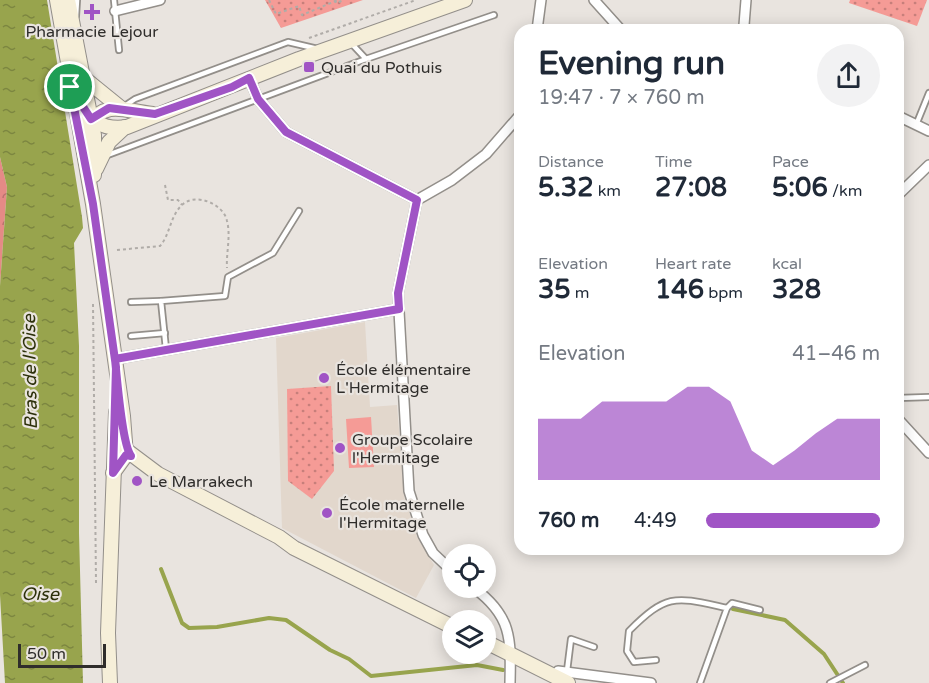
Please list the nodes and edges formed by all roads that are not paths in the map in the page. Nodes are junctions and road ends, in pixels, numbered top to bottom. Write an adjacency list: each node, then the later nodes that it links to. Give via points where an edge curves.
1 (57, 0): 22 (main road)
2 (68, 0): 12 (main road)
3 (77, 0): 12 (lane)
4 (114, 0): 10 (lane)
5 (160, 0): 10 (street)
6 (465, 0): 16 (main road)
7 (541, 0): 13 (street)
8 (594, 0): 14 (street)
9 (746, 0): 15 (street)
10 (115, 11): 17 (lane)
11 (494, 15): 19 (lane)
12 (74, 22): 21 (main road)
13 (538, 24)
14 (616, 24)
15 (744, 24)
16 (349, 41): 18 (main road); 19 (lane)
17 (119, 50)
18 (323, 50): 20 (main road); 25 (lane, via 288,42 135,99)
19 (366, 59): 24 (lane)
20 (249, 78): 24 (street); 26 (main road)
21 (85, 79): 25 (main road); 27 (main road)
22 (70, 87): 27 (main road); 33 (main road)
23 (929, 93): 30 (lane)
24 (258, 99): 34 (lane); 38 (street, via 286,132)
25 (122, 109): 26 (main road); 27 (main road, via 103,110)
26 (155, 114): 31 (main road)
27 (91, 119): 31 (main road, via 105,128); 33 (main road); 36 (main road)
28 (904, 119): 30 (street)
29 (514, 122): 38 (street, via 486,154)
30 (916, 125): 32 (street)
31 (127, 127): 34 (main road, via 116,134)
32 (929, 131)
33 (79, 136): 39 (main road)
34 (99, 158): 36 (main road)
35 (929, 165): 37 (street)
36 (94, 174): 39 (main road)
37 (904, 189)
38 (417, 200): 43 (street, via 398,293)
39 (93, 204): 47 (main road)
40 (299, 211): 41 (lane, via 273,253 228,277 225,296)
41 (161, 301): 42 (lane); 44 (lane)
42 (131, 302)
43 (399, 309): 46 (street); 54 (street, via 409,491 423,535)
44 (165, 333): 45 (lane); 46 (lane)
45 (131, 336)
46 (167, 352): 47 (street)
47 (115, 359): 48 (main road)
48 (117, 381): 53 (main road); 53 (main road, via 114,437)
49 (929, 397): 50 (lane)
50 (904, 398)
51 (904, 425): 52 (street)
52 (929, 453)
53 (122, 458): 58 (main road); 65 (main road, via 108,633)
54 (442, 562)
55 (486, 598): 61 (street, via 501,615)
56 (727, 608): 57 (lane, via 732,603); 62 (lane, via 674,598 647,613 629,631 627,651 634,662); 68 (lane)
57 (760, 610)
58 (442, 621)
59 (496, 648): 61 (main road)
60 (594, 648): 64 (lane, via 571,639)
61 (511, 656): 64 (main road); 66 (street)
62 (656, 660)
63 (865, 665): 69 (lane)
64 (563, 677): 67 (street)
65 (110, 683)
66 (510, 683)
67 (651, 683)
68 (700, 683)
69 (830, 683)

